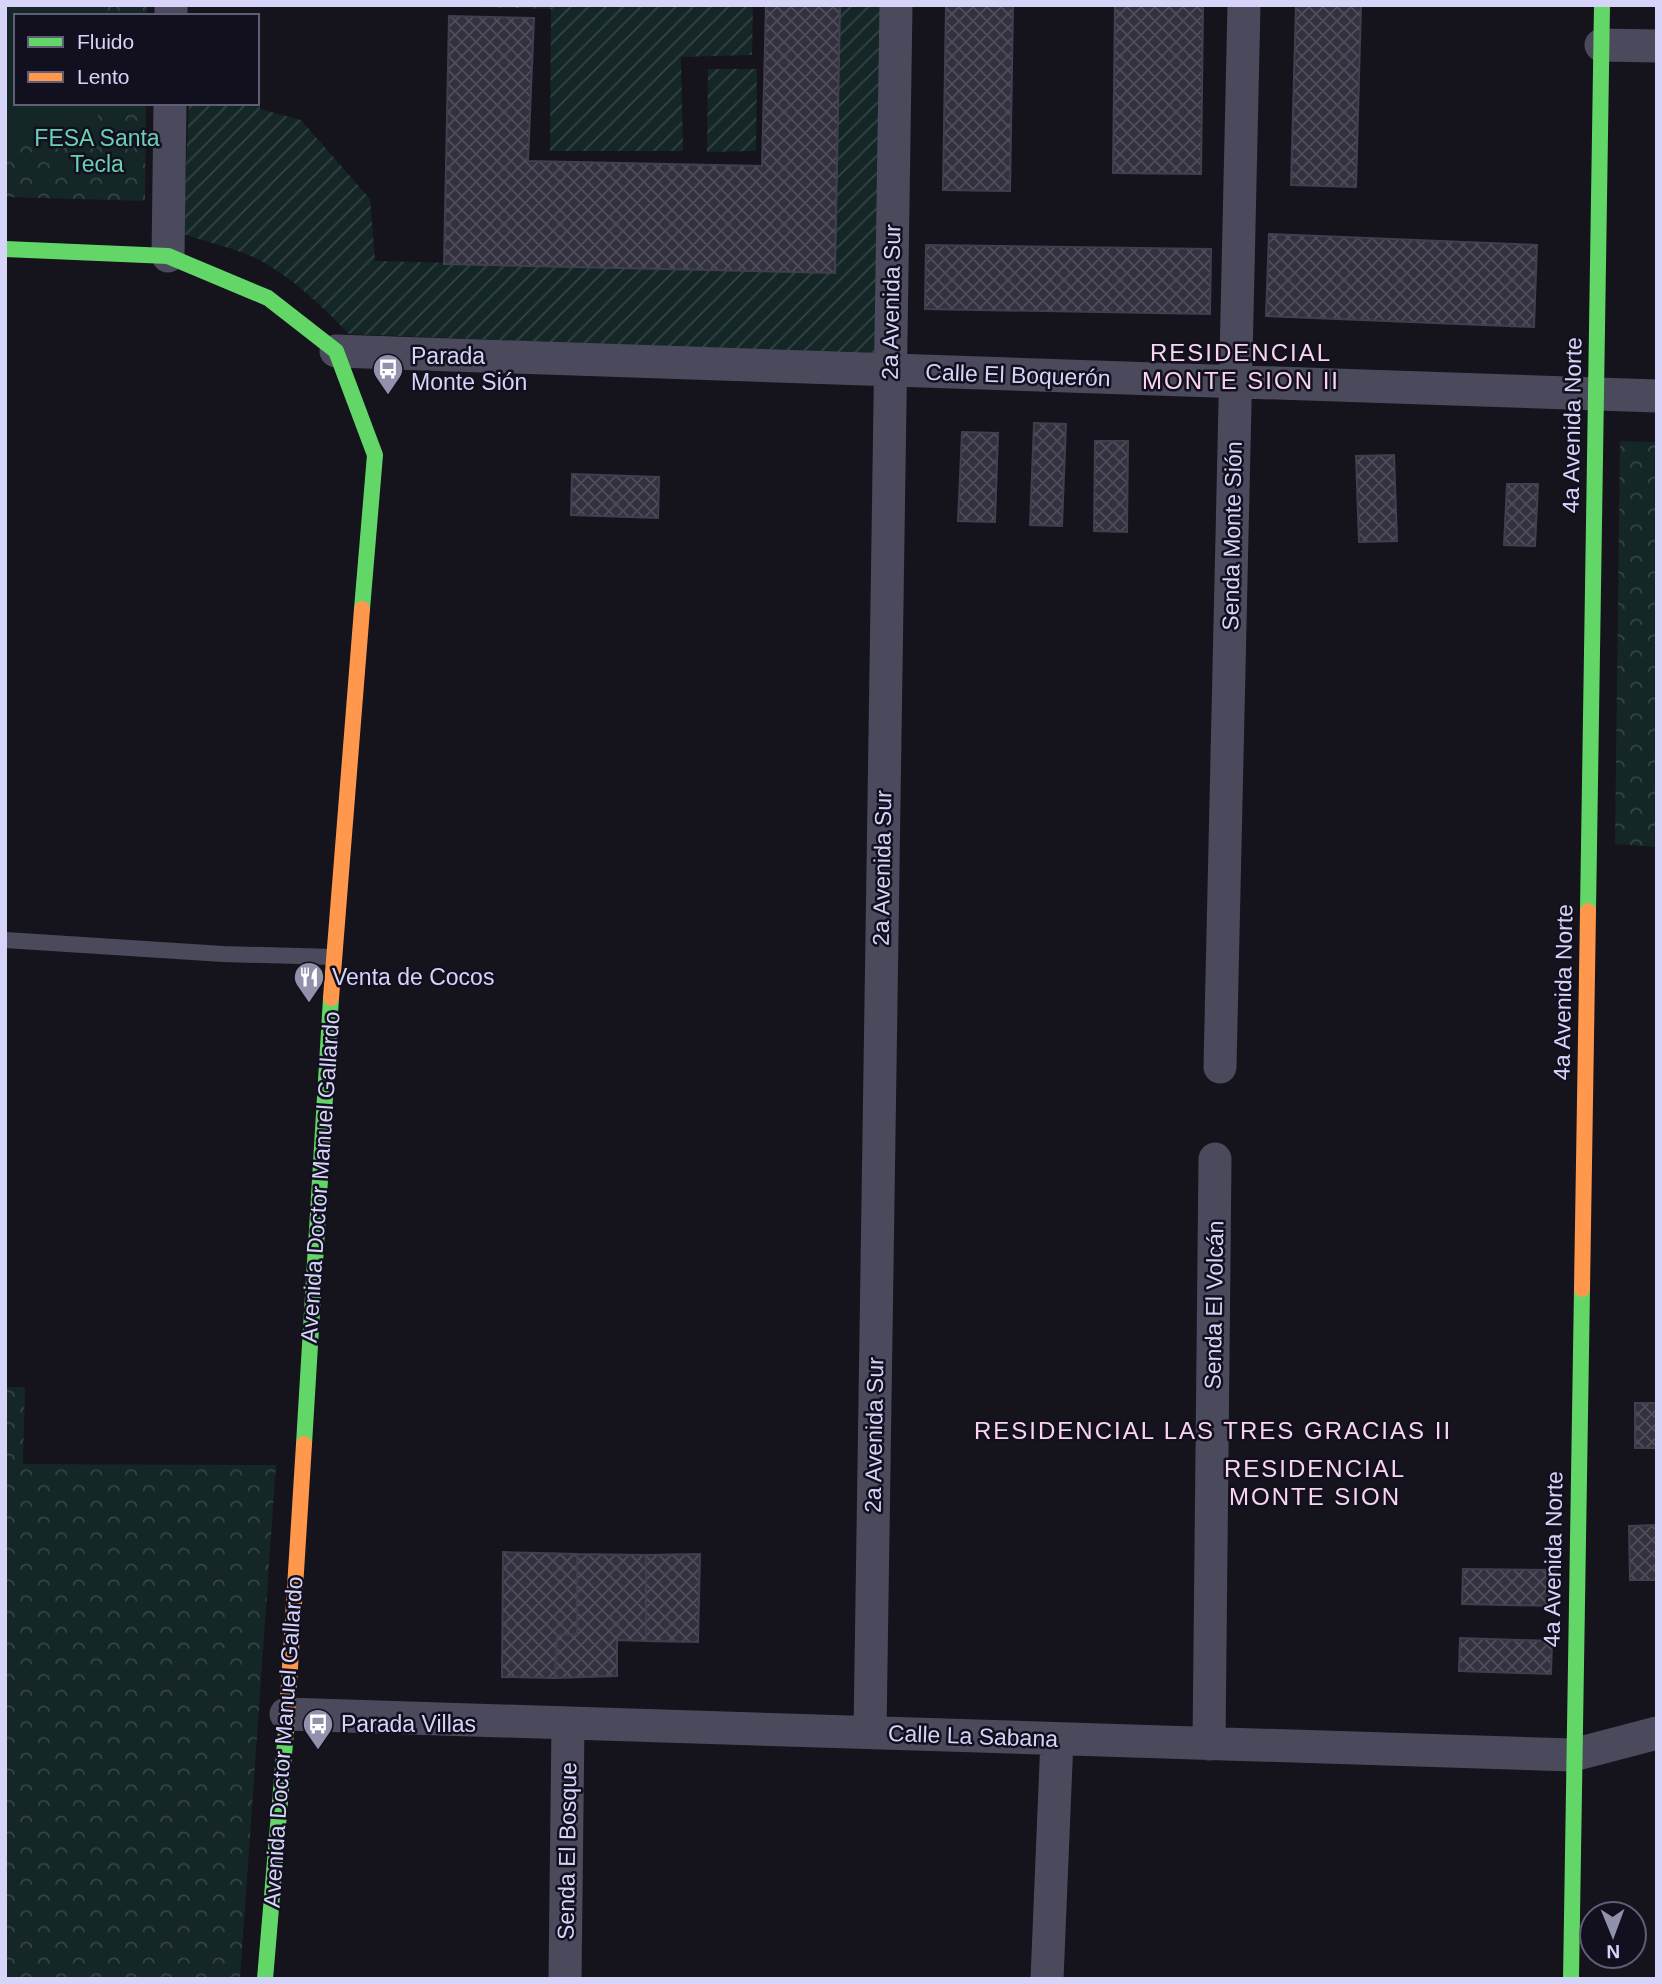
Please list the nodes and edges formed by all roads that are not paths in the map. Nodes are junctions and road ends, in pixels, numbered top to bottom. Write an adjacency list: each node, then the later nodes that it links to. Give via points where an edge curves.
1 (896, 5): 10 (street, 2a Avenida Sur)
2 (1244, 5): 11 (street, Senda Monte Sión)
3 (1602, 5): 4 (street, 4a Avenida Norte)
4 (1601, 46): 5 (street); 12 (street, 4a Avenida Norte)
5 (1657, 46)
6 (170, 105): 8 (street)
7 (5, 249): 8 (street)
8 (168, 256): 9 (street, via 268,298)
9 (336, 351): 10 (street, Calle El Boquerón); 15 (street, Avenida Doctor Manuel Gallardo, via 376,456)
10 (889, 370): 11 (street, Calle El Boquerón); 20 (street, 2a Avenida Sur)
11 (1235, 383): 12 (street, Calle El Boquerón); 16 (street, Senda Monte Sión)
12 (1595, 394): 13 (street, Calle El Boquerón); 24 (street, 4a Avenida Norte)
13 (1657, 396)
14 (5, 940): 15 (lane)
15 (334, 957): 18 (street, Avenida Doctor Manuel Gallardo)
16 (1220, 1067)
17 (1215, 1159): 23 (street, Senda El Volcán)
18 (286, 1714): 19 (street, Calle La Sabana); 25 (street, Avenida Doctor Manuel Gallardo)
19 (568, 1723): 20 (street, Calle La Sabana); 26 (street, Senda El Bosque)
20 (870, 1732): 22 (street, Calle La Sabana)
21 (1657, 1733): 24 (street, Calle La Sabana)
22 (1057, 1740): 23 (street, Calle La Sabana); 27 (street)
23 (1209, 1744): 24 (street, Calle La Sabana)
24 (1573, 1755): 28 (street, 4a Avenida Norte)
25 (265, 1979)
26 (565, 1979)
27 (1046, 1979)
28 (1571, 1979)

